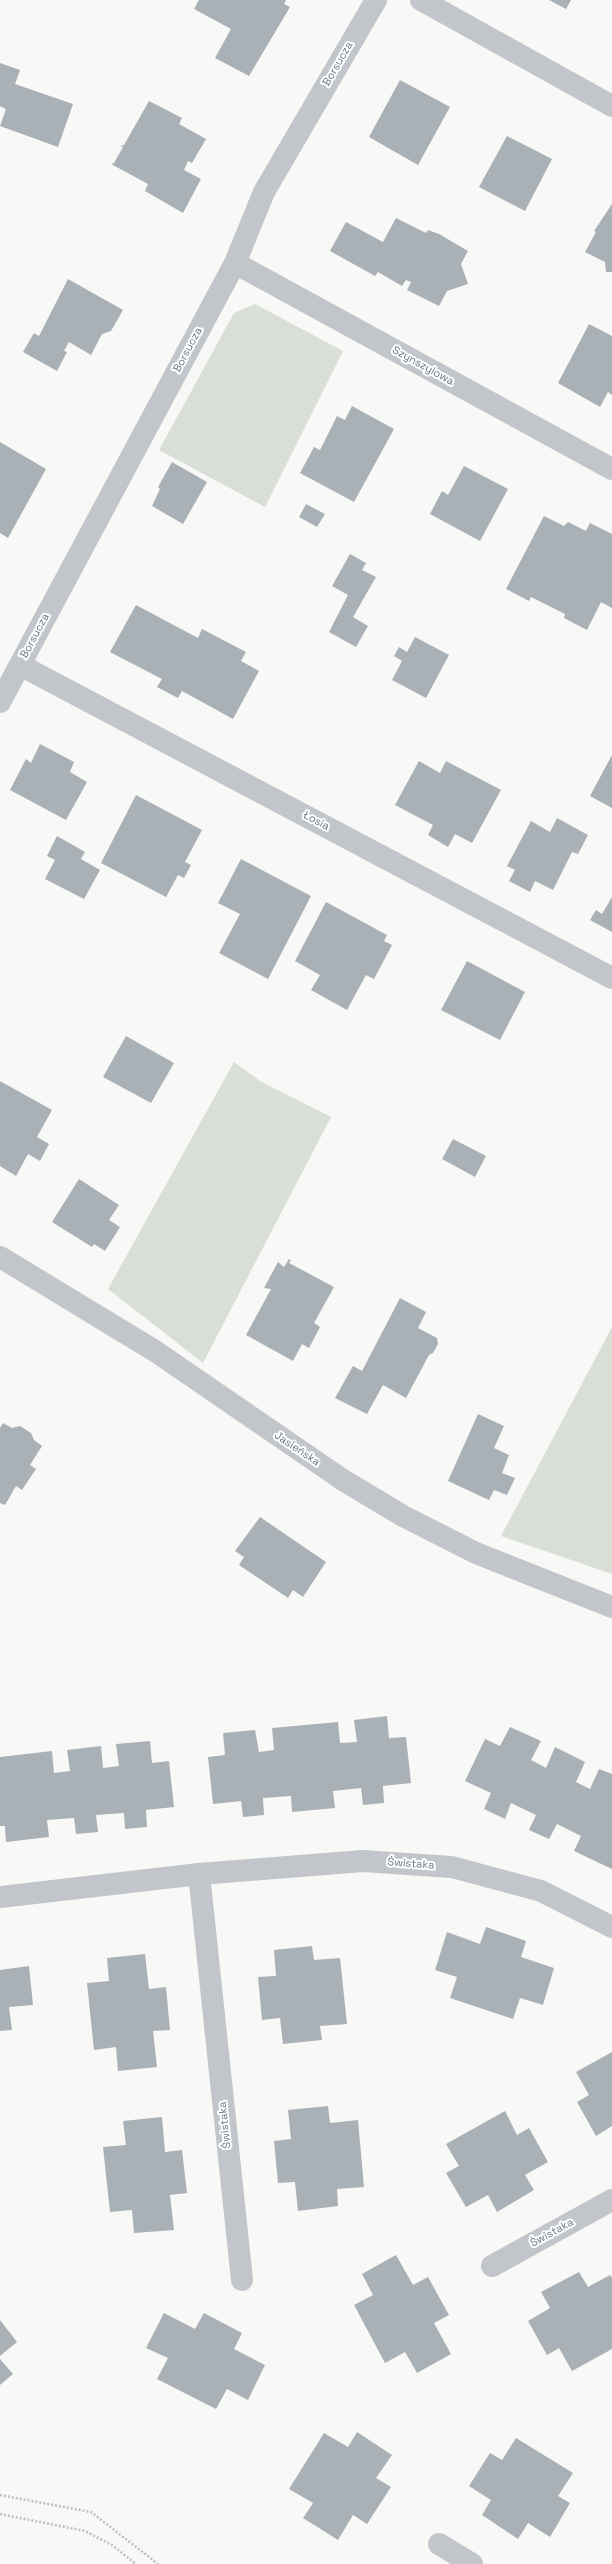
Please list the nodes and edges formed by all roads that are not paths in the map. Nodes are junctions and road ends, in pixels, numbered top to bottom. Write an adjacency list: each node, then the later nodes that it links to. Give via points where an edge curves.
1 (376, 0): 4 (street, Borsucza, via 264,192)
2 (420, 0): 3 (street)
3 (612, 106)
4 (235, 263): 5 (street, Szynszylowa); 6 (street, Borsucza)
5 (612, 469)
6 (20, 664): 7 (street, Borsucza); 8 (street, Łosia)
7 (0, 702)
8 (612, 978)
9 (0, 1257): 10 (street, Jasieńska, via 155,1351 349,1484 402,1516 501,1564)
10 (612, 1607)
11 (199, 1874): 12 (street, Świstaka); 13 (street, Świstaka, via 363,1861 452,1867 541,1891); 16 (street, Świstaka)
12 (0, 1898)
13 (612, 1927)
14 (612, 2200): 15 (street, Świstaka)
15 (492, 2266)
16 (242, 2280)
17 (439, 2544): 18 (street)
18 (472, 2564)

